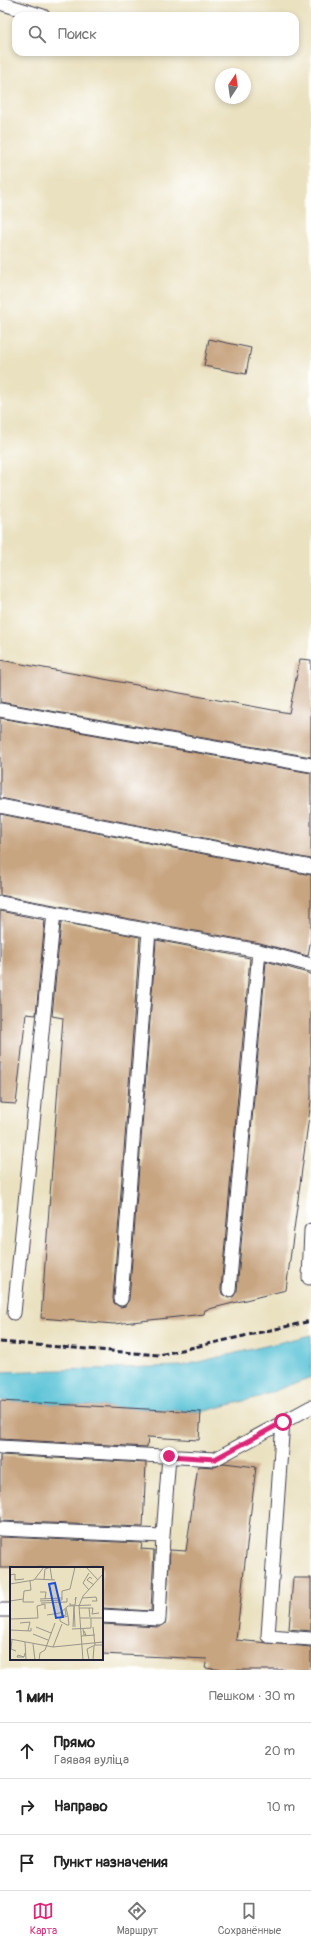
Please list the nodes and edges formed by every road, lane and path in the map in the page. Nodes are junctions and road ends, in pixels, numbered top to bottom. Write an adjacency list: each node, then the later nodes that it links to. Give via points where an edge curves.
1 (0, 3): 2 (lane)
2 (30, 12)
3 (0, 710): 4 (lane)
4 (311, 765)
5 (0, 806): 6 (lane)
6 (311, 867)
7 (0, 903): 8 (lane)
8 (54, 913): 9 (lane); 16 (lane)
9 (149, 930): 10 (lane); 15 (lane)
10 (259, 951): 11 (lane); 14 (lane)
11 (311, 965)
12 (311, 1230): 13 (lane)
13 (309, 1278)
14 (229, 1290)
15 (121, 1299)
16 (14, 1313)
17 (311, 1407): 18 (lane)
18 (283, 1422): 20 (lane, via 215,1459); 24 (lane, via 268,1636)
19 (0, 1447): 20 (lane)
20 (169, 1456): 22 (lane)
21 (0, 1529): 22 (lane)
22 (163, 1536): 23 (lane, via 159,1619)
23 (103, 1616)
24 (311, 1639)

